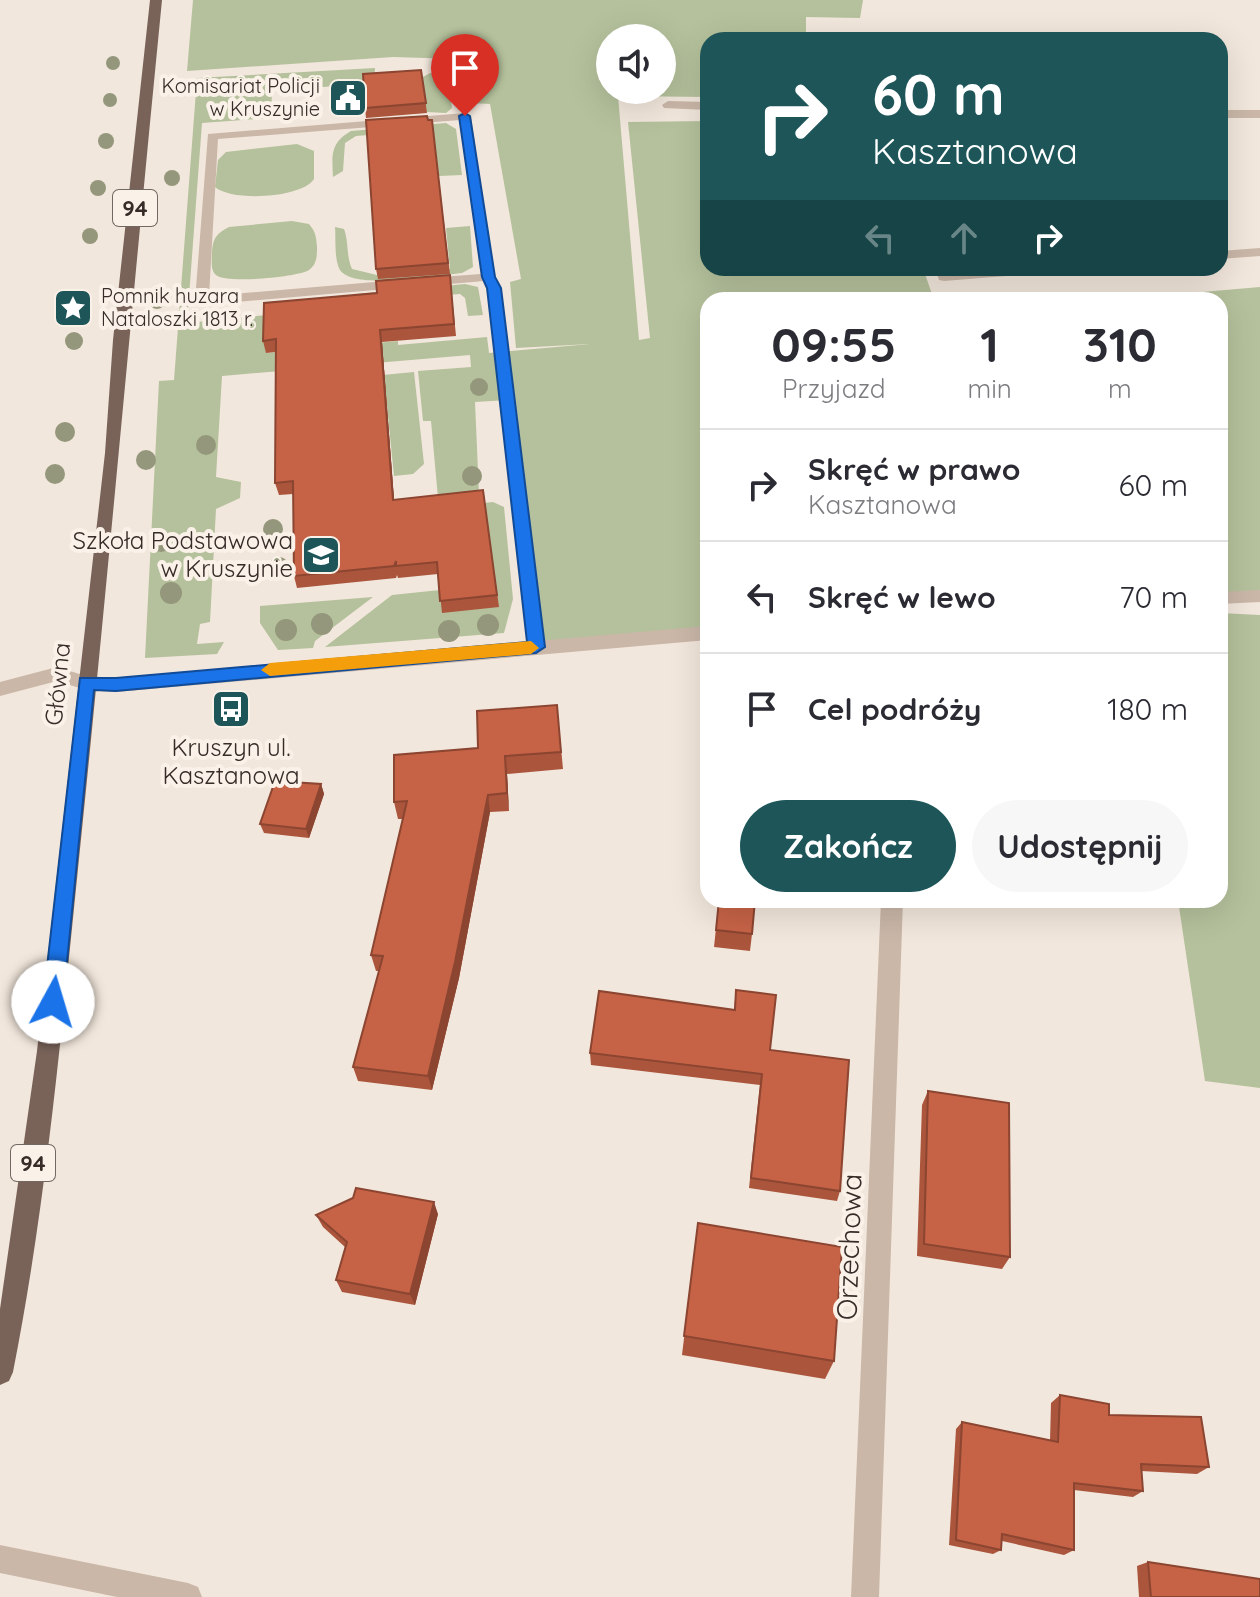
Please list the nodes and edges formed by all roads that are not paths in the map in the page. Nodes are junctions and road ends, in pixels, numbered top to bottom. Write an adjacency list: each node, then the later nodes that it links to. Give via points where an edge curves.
1 (156, 0): 13 (main road, Główna / 94)
2 (668, 105): 3 (street)
3 (700, 106)
4 (1228, 114): 5 (street)
5 (1260, 114)
6 (1260, 252): 7 (lane)
7 (1228, 254)
8 (488, 277): 8 (lane, via 465,116 212,136 202,301); 12 (lane, via 494,288)
9 (1260, 596): 10 (street)
10 (1228, 598)
11 (700, 634): 12 (street)
12 (536, 647): 13 (street, via 116,685)
13 (86, 683): 14 (street, via 57,674); 16 (main road, Główna / 94, via 48,1051)
14 (0, 689)
15 (892, 908): 19 (street, Orzechowa)
16 (0, 1372)
17 (0, 1559): 18 (street)
18 (188, 1597)
19 (865, 1597)

